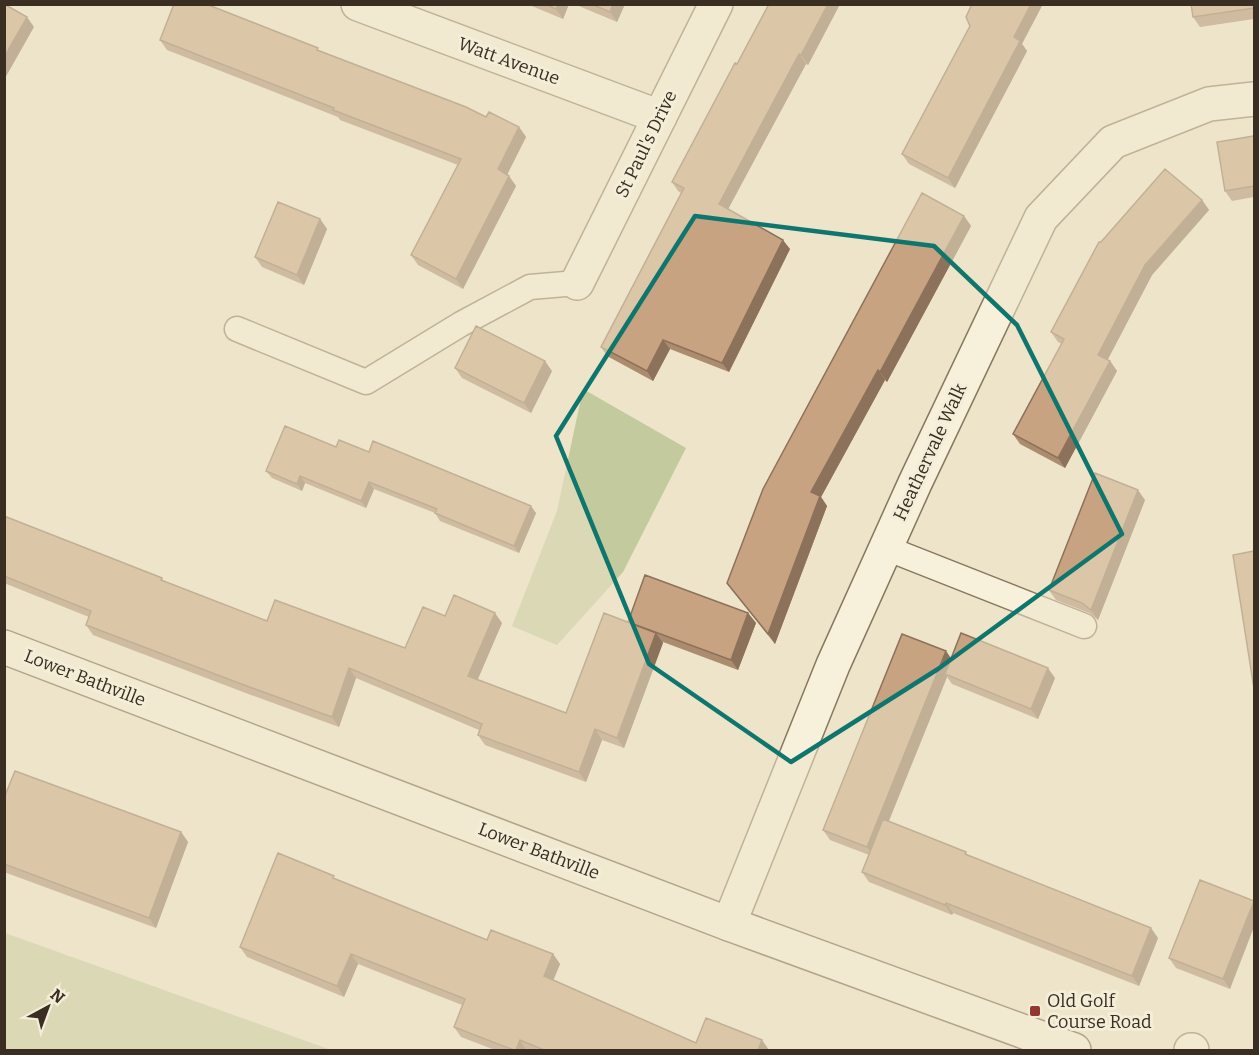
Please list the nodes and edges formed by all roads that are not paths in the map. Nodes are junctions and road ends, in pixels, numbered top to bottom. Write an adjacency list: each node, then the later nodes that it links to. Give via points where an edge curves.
1 (358, 4): 4 (street, Watt Avenue)
2 (716, 4): 4 (street, St Paul's Drive)
3 (1254, 99): 7 (street, Heathervale Walk, via 1209,104 1113,142 1041,218)
4 (660, 117): 5 (street, St Paul's Drive)
5 (577, 283): 6 (lane, via 530,287 366,382)
6 (237, 329)
7 (886, 548): 8 (lane); 10 (street, Heathervale Walk, via 833,665)
8 (1084, 626)
9 (4, 647): 10 (street, Lower Bathville)
10 (729, 924): 11 (street, Lower Bathville)
11 (1074, 1050)

